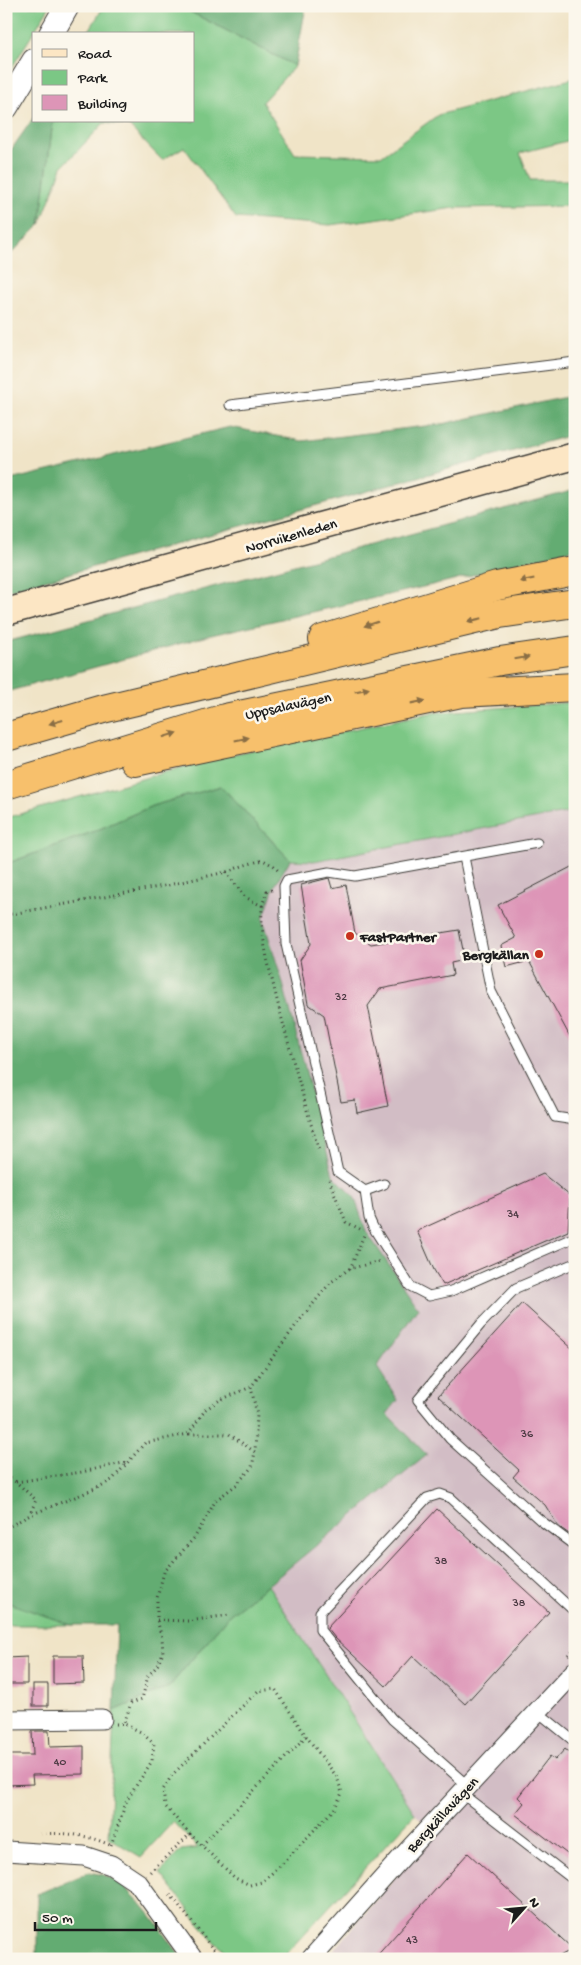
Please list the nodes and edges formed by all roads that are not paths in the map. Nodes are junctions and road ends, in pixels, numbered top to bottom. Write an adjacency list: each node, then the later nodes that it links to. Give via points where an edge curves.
1 (67, 6): 2 (street)
2 (52, 32)
3 (32, 65): 4 (street)
4 (6, 107)
5 (575, 362): 6 (lane)
6 (230, 404)
7 (575, 456): 10 (main road, Norrvikenleden)
8 (575, 571): 13 (highway, one-way to 13, via 497,586)
9 (575, 603): 13 (highway, one-way to 13, via 500,614)
10 (6, 612)
11 (575, 650): 15 (highway, Uppsalavägen, one-way to 11, via 226,718 500,661)
12 (575, 687): 16 (highway, one-way to 12, via 461,693)
13 (103, 709): 14 (highway, one-way to 14)
14 (6, 737)
15 (6, 785)
16 (6, 790)
17 (537, 843): 18 (lane)
18 (464, 857): 19 (lane, via 491,991 555,1117); 21 (lane, via 355,876 329,872 287,880 284,886 286,944 338,1172)
19 (575, 1120)
20 (384, 1184): 21 (lane)
21 (365, 1191): 22 (lane, via 369,1218 390,1256 410,1286 430,1296)
22 (575, 1237)
23 (575, 1263): 24 (lane, via 516,1288 481,1324 418,1400 450,1439 540,1520)
24 (575, 1546)
25 (575, 1612): 31 (lane, via 451,1498 440,1494 427,1498 320,1612 320,1630 392,1718)
26 (575, 1671): 27 (street, Bergkällavägen)
27 (538, 1712): 30 (lane); 31 (street, Bergkällavägen)
28 (102, 1719): 29 (street)
29 (6, 1720)
30 (575, 1742)
31 (465, 1789): 33 (lane); 35 (street, Bergkällavägen)
32 (6, 1851): 34 (street, via 84,1856 111,1865 138,1883)
33 (575, 1882)
34 (193, 1959)
35 (311, 1959)

